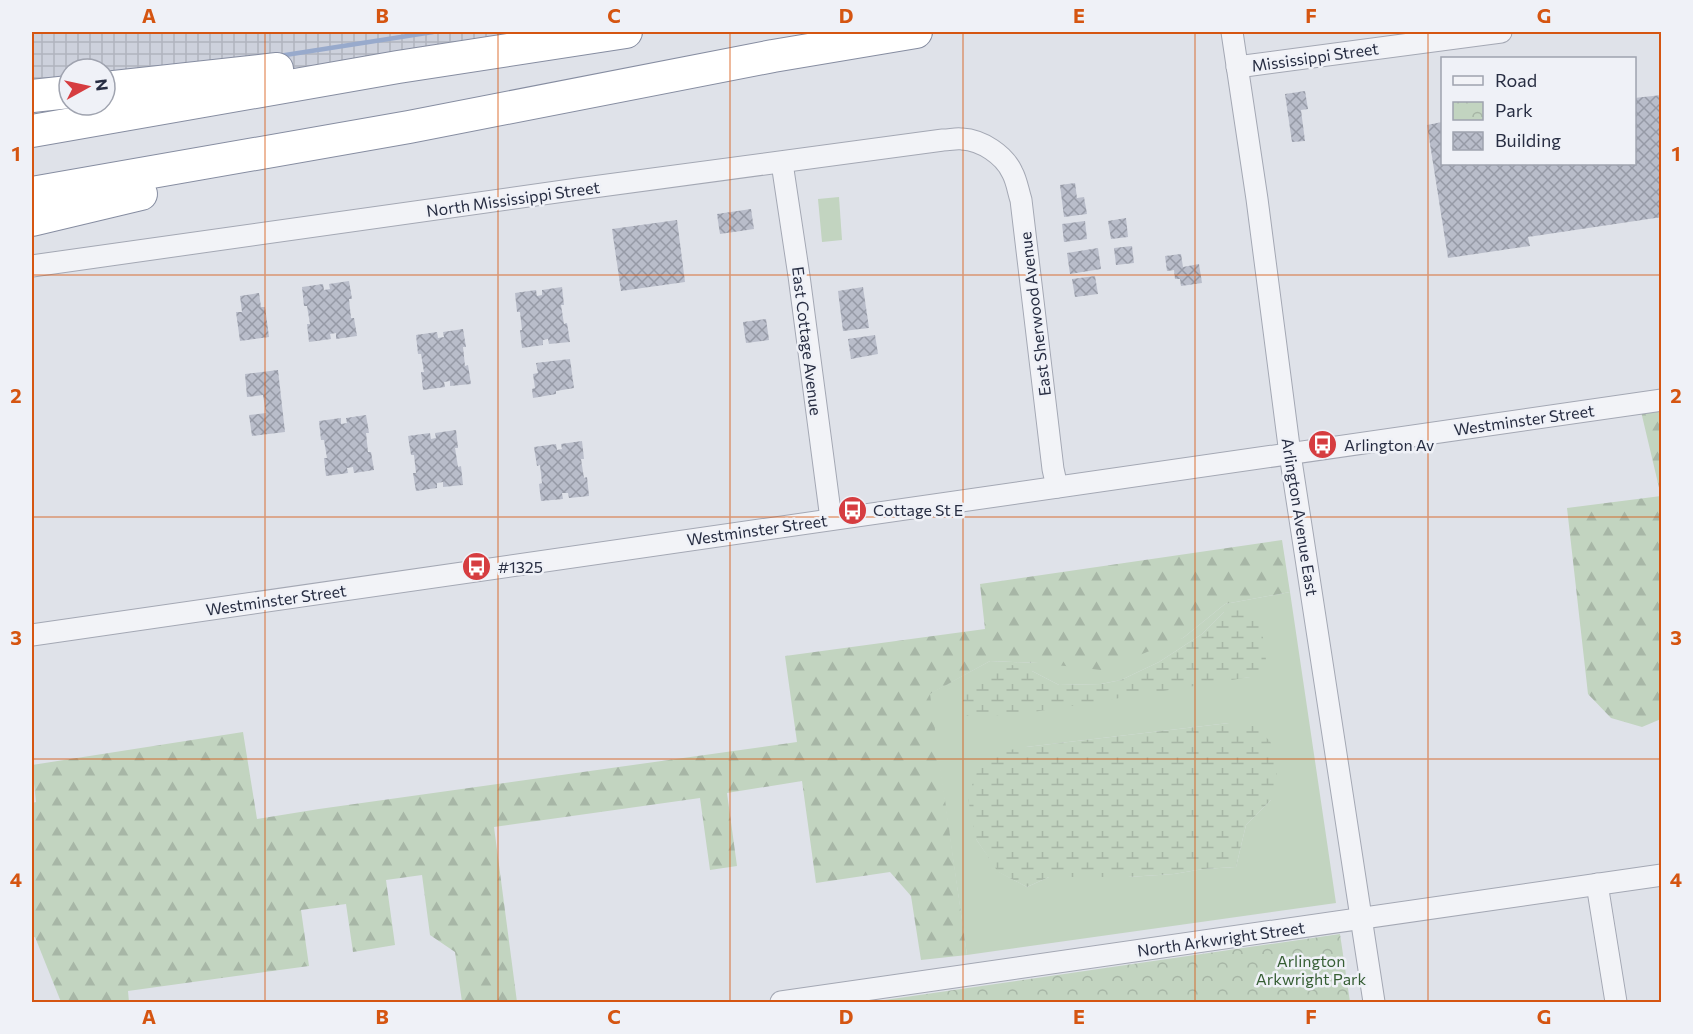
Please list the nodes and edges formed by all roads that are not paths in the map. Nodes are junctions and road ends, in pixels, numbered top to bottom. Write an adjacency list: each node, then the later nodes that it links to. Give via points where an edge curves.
1 (627, 32): 5 (highway)
2 (916, 32): 10 (highway)
3 (1501, 32): 6 (street, Mississippi Street)
4 (1233, 33): 6 (street, Arlington Avenue East)
5 (398, 67): 7 (highway, via 323,65); 11 (highway)
6 (1237, 67): 18 (street, Arlington Avenue East)
7 (117, 87)
8 (57, 93): 9 (highway)
9 (32, 96)
10 (409, 127): 14 (highway); 15 (highway, via 339,150)
11 (32, 131)
12 (992, 150): 13 (street, North Mississippi Street, via 961,139); 19 (street, East Sherwood Avenue, via 1011,169 1021,200)
13 (782, 163): 16 (street, North Mississippi Street); 20 (street, East Cottage Avenue)
14 (32, 193)
15 (32, 220)
16 (32, 266)
17 (1662, 400): 18 (street, Westminster Street)
18 (1290, 454): 19 (street, Westminster Street); 24 (street, Arlington Avenue East)
19 (1057, 487): 20 (street, Westminster Street)
20 (831, 519): 21 (street, Westminster Street)
21 (32, 635)
22 (1662, 875): 23 (street, North Arkwright Street)
23 (1597, 884): 24 (street, North Arkwright Street); 27 (street)
24 (1362, 919): 25 (street, North Arkwright Street); 26 (street, Arlington Avenue East)
25 (781, 1002)
26 (1374, 1002)
27 (1616, 1002)

